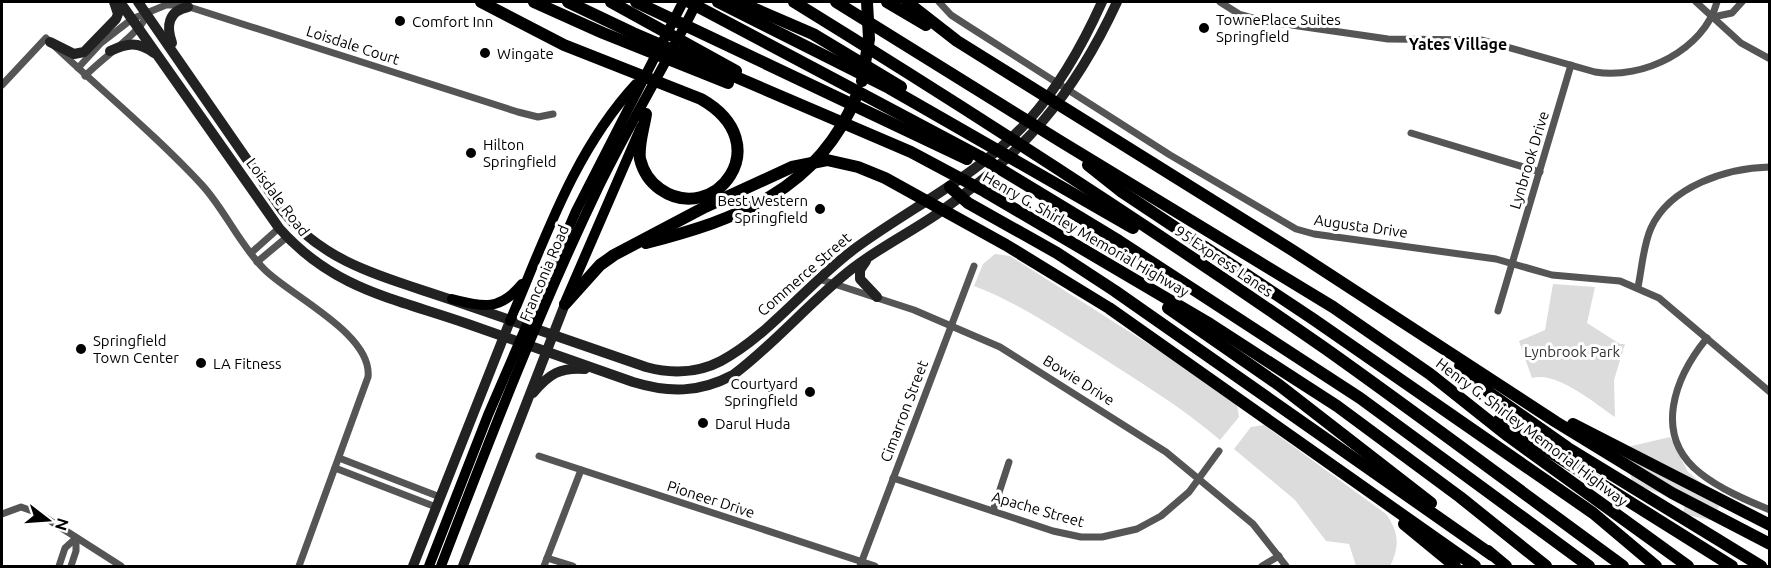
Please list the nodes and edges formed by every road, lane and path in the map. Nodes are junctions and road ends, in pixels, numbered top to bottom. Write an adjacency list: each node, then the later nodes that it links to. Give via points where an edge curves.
1 (114, 2): 33 (main road, via 116,19 84,52 74,54)
2 (120, 2): 29 (main road, Loisdale Road)
3 (138, 2): 27 (main road, Loisdale Road)
4 (481, 2): 47 (highway, via 540,34 681,90 720,111 728,119 738,149 734,168 715,191 687,198 669,194 652,183 642,166 640,152)
5 (534, 2): 31 (highway)
6 (568, 2): 31 (highway, Henry G. Shirley Memorial Highway)
7 (611, 2): 26 (highway)
8 (683, 2): 42 (main road, Franconia Road)
9 (689, 2): 55 (highway, via 979,156)
10 (697, 2): 39 (main road, Franconia Road)
11 (739, 2): 48 (highway, via 848,53)
12 (794, 2): 67 (highway, 95 Express Lanes, via 1042,158)
13 (836, 2): 50 (highway, Henry G. Shirley Memorial Highway)
14 (867, 2): 58 (highway, via 869,39 865,70 838,134 820,158 798,179 742,212)
15 (887, 2): 32 (highway)
16 (907, 2): 32 (highway)
17 (939, 2): 62 (street, Augusta Drive, via 951,15 1170,155 1288,224 1314,234)
18 (1102, 2): 53 (main road, Commerce Street, via 1068,67 1046,99 1016,134)
19 (1118, 2): 54 (main road, Commerce Street, via 1079,74 1037,131)
20 (1220, 2): 40 (street, via 1239,14 1264,21 1388,39 1482,40)
21 (1696, 2): 28 (street)
22 (1717, 2): 28 (street)
23 (1742, 2): 28 (street, via 1732,13)
24 (721, 3): 48 (highway)
25 (188, 7): 27 (street, Loisdale Court, via 166,4); 35 (main road, via 174,13 168,22); 46 (street, Loisdale Court, via 525,114)
26 (640, 8): 38 (highway); 55 (highway, via 708,35)
27 (147, 15): 29 (street, Loisdale Court); 30 (street); 35 (main road, Loisdale Road)
28 (1713, 17): 36 (street, via 1741,43); 40 (street, via 1679,51 1649,68 1612,74)
29 (132, 19): 30 (main road, Loisdale Road); 41 (street, via 101,43)
30 (140, 29): 34 (street); 37 (main road, Loisdale Road)
31 (630, 38): 38 (highway, Henry G. Shirley Memorial Highway)
32 (957, 41): 80 (highway)
33 (50, 42): 41 (street); 44 (street, via 46,38)
34 (110, 51): 37 (main road, via 135,44 148,48); 43 (street)
35 (174, 52): 71 (main road, Loisdale Road, via 271,195 302,233 326,252 359,268)
36 (1770, 59)
37 (162, 60): 56 (main road, Loisdale Road)
38 (696, 60): 45 (highway, Henry G. Shirley Memorial Highway); 45 (highway, via 734,85)
39 (667, 63): 47 (main road); 73 (main road, Franconia Road, via 624,136)
40 (1571, 65): 52 (street, Lynbrook Drive)
41 (78, 68): 43 (street)
42 (648, 70): 65 (main road, via 586,152); 73 (main road, Franconia Road, via 589,185)
43 (86, 76): 59 (street, via 201,184)
44 (2, 85)
45 (779, 95): 64 (highway, Henry G. Shirley Memorial Highway, via 934,164)
46 (553, 114)
47 (646, 114): 72 (main road)
48 (967, 132): 67 (highway)
49 (1411, 133): 52 (street)
50 (1060, 141): 84 (highway, Henry G. Shirley Memorial Highway, via 1293,280); 127 (highway, via 1122,192 1593,513)
51 (1770, 167): 69 (street, via 1714,177 1666,206 1648,235)
52 (1540, 172): 62 (street, Lynbrook Drive)
53 (950, 187): 54 (highway); 66 (main road, Commerce Street, via 858,246)
54 (960, 198): 60 (main road, Commerce Street); 104 (highway, via 1115,291)
55 (1057, 203): 125 (highway, via 1297,355 1453,464)
56 (279, 228): 57 (main road, Loisdale Road); 59 (street)
57 (286, 237): 61 (street); 78 (main road, Loisdale Road, via 314,263 349,284)
58 (630, 247): 72 (highway, via 600,265); 94 (highway, via 792,167 827,160 858,166 987,234 1109,308)
59 (250, 253): 61 (street)
60 (873, 253): 68 (main road, Commerce Street); 70 (main road, via 859,275 864,286)
61 (258, 262): 90 (street, via 329,318 367,361 368,377)
62 (1512, 264): 69 (street, Augusta Drive, via 1552,274 1607,278); 74 (street, Lynbrook Drive)
63 (974, 266): 76 (street, Cimarron Street)
64 (1119, 272): 104 (highway, via 1386,465); 124 (highway, Henry G. Shirley Memorial Highway, via 1210,324 1337,406)
65 (530, 274): 71 (main road, via 499,304 479,305); 75 (main road)
66 (819, 279): 68 (street, Bowie Drive); 77 (main road, Commerce Street, via 736,352 696,369 655,369)
67 (1227, 282): 126 (highway, 95 Express Lanes, via 1327,350)
68 (834, 284): 70 (street, Bowie Drive); 83 (main road, Commerce Street, via 745,366 710,386 661,389)
69 (1638, 287): 79 (street, Augusta Drive, via 1659,298)
70 (877, 297): 76 (street, Bowie Drive)
71 (452, 299): 75 (main road, Loisdale Road)
72 (565, 304): 77 (main road, Franconia Road)
73 (540, 307): 82 (main road, Franconia Road)
74 (1498, 311)
75 (510, 321): 77 (main road, Commerce Street); 78 (main road, Franconia Road)
76 (951, 325): 95 (street, Cimarron Street); 96 (street, Bowie Drive, via 1021,360 1146,438)
77 (552, 335): 81 (main road, Franconia Road)
78 (504, 337): 81 (main road, Loisdale Road); 97 (main road, Franconia Road)
79 (1707, 338): 86 (street, Augusta Drive); 98 (street, via 1676,388 1673,414 1678,443 1701,474)
80 (1438, 346): 85 (highway); 130 (highway, via 1528,422)
81 (546, 351): 83 (main road, Commerce Street); 87 (main road, Franconia Road)
82 (515, 366): 113 (main road, Franconia Road); 114 (main road, Franconia Road)
83 (598, 370): 87 (main road, via 560,369 548,376)
84 (1430, 374): 128 (highway, Henry G. Shirley Memorial Highway); 129 (highway)
85 (1490, 379): 101 (highway); 103 (highway, via 1672,493)
86 (1770, 392)
87 (526, 401): 115 (main road, Franconia Road)
88 (1219, 451): 96 (street, Apache Street)
89 (539, 456): 93 (street, Pioneer Drive)
90 (339, 458): 92 (street); 97 (street)
91 (1009, 462): 99 (street)
92 (335, 468): 97 (street); 111 (street)
93 (581, 470): 106 (street); 107 (street, Pioneer Drive)
94 (1340, 472): 121 (highway); 122 (highway)
95 (893, 478): 99 (street, Apache Street); 107 (street, Cimarron Street)
96 (1199, 479): 99 (street, Apache Street, via 1161,516 1137,529 1113,535 1069,535); 105 (street, Bowie Drive, via 1253,524)
97 (438, 502): 112 (main road, Franconia Road)
98 (1770, 510)
99 (993, 511)
100 (2, 514): 102 (street, via 14,508 27,508)
101 (1770, 525)
102 (76, 538): 108 (street, via 65,548); 109 (street); 110 (street)
103 (1770, 544)
104 (1492, 555): 123 (highway)
105 (1279, 556): 119 (street); 120 (street, Bowie Drive)
106 (547, 558): 116 (street); 117 (street)
107 (861, 564): 118 (street, Pioneer Drive)
108 (59, 567)
109 (71, 567)
110 (121, 567)
111 (299, 567)
112 (412, 567)
113 (429, 567)
114 (441, 567)
115 (463, 567)
116 (544, 567)
117 (573, 567)
118 (876, 567)
119 (1262, 567)
120 (1286, 567)
121 (1455, 567)
122 (1475, 567)
123 (1506, 567)
124 (1546, 567)
125 (1589, 567)
126 (1623, 567)
127 (1656, 567)
128 (1688, 567)
129 (1732, 567)
130 (1761, 567)

